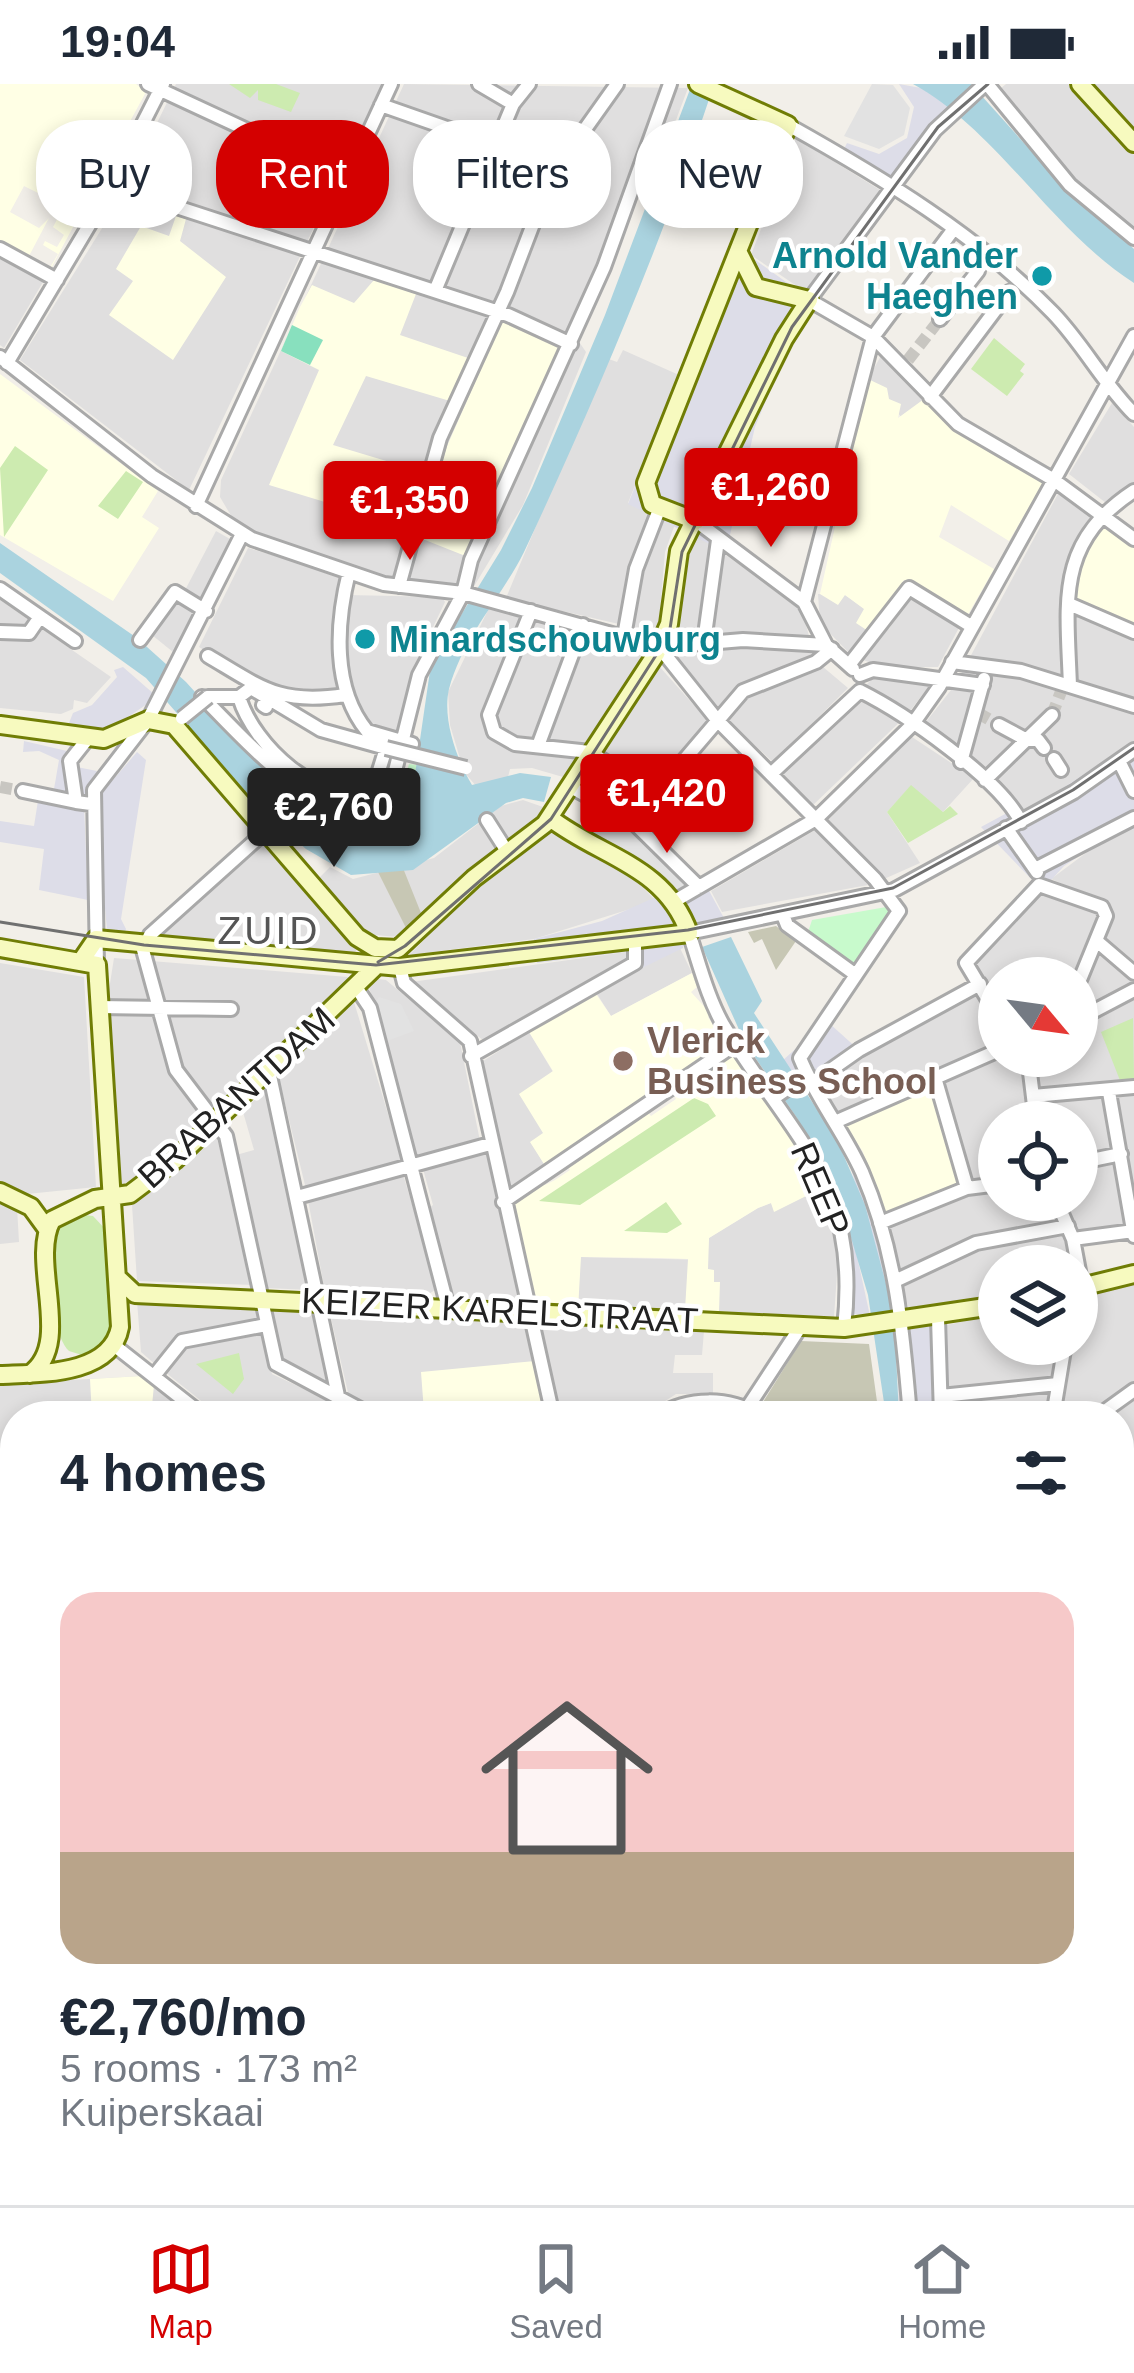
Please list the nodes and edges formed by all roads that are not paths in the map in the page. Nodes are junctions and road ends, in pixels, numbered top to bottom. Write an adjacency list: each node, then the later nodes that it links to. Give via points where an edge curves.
1 (391, 84): 11 (street)
2 (479, 84): 10 (street)
3 (530, 84): 10 (street)
4 (616, 84): 36 (street, via 559,162)
5 (670, 84): 40 (street)
6 (157, 86): 12 (street); 13 (street)
7 (984, 86): 20 (street); 27 (street, via 1070,184)
8 (1084, 86): 19 (street)
9 (714, 88): 17 (street)
10 (514, 104): 16 (street)
11 (381, 105): 14 (street); 15 (street)
12 (142, 120)
13 (228, 120)
14 (374, 120)
15 (424, 120)
16 (508, 120)
17 (778, 120)
18 (803, 133): 20 (street)
19 (1133, 141)
20 (891, 188): 26 (street); 35 (street)
21 (192, 212): 29 (street)
22 (87, 228): 32 (street)
23 (325, 228): 29 (street)
24 (462, 228): 34 (street)
25 (749, 228): 30 (street)
26 (953, 230): 31 (street); 39 (street)
27 (1134, 238)
28 (0, 249): 32 (street)
29 (314, 252): 34 (street); 47 (street)
30 (740, 253): 35 (street, via 756,286); 48 (street, via 646,483 648,500)
31 (985, 263): 33 (street); 37 (street)
32 (57, 280): 41 (street)
33 (1014, 286): 42 (street, via 1056,316); 43 (street)
34 (434, 291): 36 (street)
35 (808, 299): 39 (street); 50 (street)
36 (497, 313): 40 (street); 55 (street, via 429,466)
37 (940, 320)
38 (1134, 336): 42 (street)
39 (873, 337): 43 (street); 58 (street)
40 (572, 344): 57 (street, via 471,560)
41 (4, 360): 47 (street)
42 (1106, 386): 44 (street); 45 (street)
43 (930, 397): 45 (street, via 958,424)
44 (1132, 408)
45 (1054, 480): 49 (street); 64 (street)
46 (1134, 491): 49 (street)
47 (196, 506): 51 (street)
48 (660, 507): 50 (street); 67 (street)
49 (1100, 514): 52 (street); 59 (street, via 1077,555)
50 (696, 521): 53 (street); 71 (street, via 676,560)
51 (242, 534): 54 (street); 60 (street)
52 (1134, 539)
53 (718, 540): 58 (street); 70 (street)
54 (349, 572): 55 (street); 81 (street, via 340,613)
55 (399, 586): 57 (street)
56 (0, 590): 62 (street)
57 (468, 594): 61 (street); 95 (street, via 419,675)
58 (804, 602): 72 (street)
59 (1069, 604): 66 (street); 79 (street)
60 (206, 611): 68 (street, via 175,592); 86 (street)
61 (531, 611): 63 (street); 96 (street, via 489,715 500,738)
62 (40, 617): 65 (street, via 29,633); 69 (street)
63 (583, 625): 67 (street); 96 (street)
64 (971, 626): 74 (street); 76 (street, via 909,588)
65 (0, 632)
66 (1134, 632)
67 (623, 636): 71 (street)
68 (140, 640)
69 (75, 641)
70 (704, 642): 71 (street); 72 (street)
71 (659, 647): 87 (street); 99 (street)
72 (829, 647): 76 (street); 87 (street, via 816,662 750,687)
73 (208, 656): 81 (street, via 292,700)
74 (952, 662): 75 (street); 77 (street)
75 (986, 666): 78 (street); 79 (street)
76 (860, 672): 77 (street); 91 (street); 104 (street)
77 (941, 683): 78 (street); 91 (street)
78 (982, 686): 101 (street)
79 (1065, 687): 84 (street)
80 (239, 691): 82 (street); 83 (street, via 250,688); 89 (street)
81 (345, 695): 95 (street, via 367,731)
82 (205, 697): 88 (street, bridge); 95 (street, via 322,802 357,809 376,803 391,788)
83 (269, 703): 89 (street); 97 (street)
84 (1134, 706)
85 (1052, 715): 94 (street)
86 (148, 720): 88 (street); 93 (street, via 113,738); 110 (street)
87 (718, 721): 104 (street); 109 (street)
88 (178, 722): 118 (street)
89 (242, 723): 97 (street, via 317,787 371,793)
90 (0, 725): 93 (street)
91 (911, 725): 101 (street); 113 (street)
92 (999, 725): 94 (street)
93 (88, 737): 110 (street, via 70,761)
94 (1028, 740): 100 (street, via 1038,740); 105 (street)
95 (406, 742)
96 (538, 746): 99 (street)
97 (386, 748): 103 (street, bridge)
98 (1134, 750): 102 (street)
99 (590, 752): 106 (street); 109 (street)
100 (1053, 759)
101 (961, 761): 105 (street)
102 (1118, 761): 108 (street); 116 (street)
103 (466, 769)
104 (772, 773): 113 (street)
105 (986, 780): 116 (street)
106 (569, 785): 111 (street); 115 (street)
107 (23, 791): 110 (street)
108 (1134, 791)
109 (655, 793): 115 (street)
110 (84, 803): 128 (street)
111 (550, 818): 119 (street); 124 (street, via 642,868)
112 (1134, 818): 120 (street)
113 (816, 819): 122 (street); 123 (street)
114 (487, 820): 119 (street)
115 (632, 821): 122 (street)
116 (1021, 821): 117 (street)
117 (1006, 828): 120 (street); 123 (street)
118 (267, 830): 131 (street); 134 (street, via 369,946)
119 (508, 854): 134 (street)
120 (1037, 868): 121 (street)
121 (1040, 885): 130 (street, via 1102,907); 139 (street, via 966,963)
122 (699, 886): 124 (street)
123 (885, 893): 125 (street); 138 (street, via 899,911)
124 (675, 905): 126 (street); 127 (street, via 677,924)
125 (783, 915): 126 (street); 138 (street)
126 (691, 933): 127 (street); 147 (street, REEP, via 717,1013)
127 (667, 936): 129 (street)
128 (96, 939): 131 (street); 135 (street)
129 (635, 940): 134 (street); 148 (street, via 635,963)
130 (1099, 943): 133 (street); 137 (street)
131 (143, 947): 136 (street); 143 (street)
132 (0, 948): 135 (street)
133 (1092, 957)
134 (399, 958): 136 (street); 148 (street, via 404,983 470,1041)
135 (89, 963): 144 (street)
136 (374, 968): 141 (street, BRABANTDAM)
137 (1134, 973)
138 (856, 975): 152 (street, via 800,1058)
139 (978, 981)
140 (978, 985): 152 (street)
141 (356, 987): 150 (street, BRABANTDAM); 164 (street, via 370,1008)
142 (1134, 990): 146 (street)
143 (156, 1005): 144 (street); 145 (street); 159 (street, via 176,1070)
144 (99, 1007): 168 (street)
145 (230, 1009)
146 (1098, 1009)
147 (737, 1043): 156 (street, REEP); 171 (street)
148 (471, 1056): 161 (street)
149 (978, 1060): 153 (street)
150 (269, 1071): 159 (street, BRABANTDAM); 169 (street)
151 (1031, 1077): 157 (street)
152 (807, 1079): 156 (street); 160 (street)
153 (936, 1081): 160 (street); 166 (street)
154 (1134, 1087): 155 (street)
155 (1109, 1091): 157 (street); 162 (street)
156 (777, 1096): 195 (street, REEP, via 841,1220 848,1252)
157 (1033, 1096): 158 (street)
158 (1034, 1101)
159 (220, 1121): 168 (street, BRABANTDAM, via 130,1194); 185 (street)
160 (836, 1122): 174 (street)
161 (490, 1144): 164 (street); 171 (street)
162 (1121, 1154): 163 (street); 177 (street)
163 (1098, 1159)
164 (411, 1167): 169 (street); 187 (street)
165 (978, 1187): 166 (street)
166 (967, 1188): 174 (street)
167 (0, 1192): 170 (street)
168 (111, 1197): 172 (street, BRABANTDAM); 176 (street)
169 (297, 1197): 186 (street)
170 (21, 1200): 172 (street); 175 (street)
171 (503, 1202): 190 (street)
172 (71, 1208): 175 (street); 176 (street, via 95,1210)
173 (1066, 1221): 178 (street)
174 (880, 1223): 182 (street)
175 (47, 1229): 196 (street)
176 (114, 1230): 181 (street)
177 (1134, 1232): 178 (street)
178 (1071, 1233): 179 (street); 182 (street, via 976,1243)
179 (1073, 1245)
180 (1134, 1274): 183 (street)
181 (118, 1278): 184 (street); 188 (street)
182 (897, 1280): 192 (street)
183 (1098, 1283)
184 (135, 1294): 185 (street, KEIZER KARELSTRAAT); 188 (street)
185 (261, 1297): 186 (street, KEIZER KARELSTRAAT); 193 (street)
186 (321, 1301): 187 (street, KEIZER KARELSTRAAT); 204 (street)
187 (448, 1308): 190 (street, KEIZER KARELSTRAAT)
188 (120, 1309): 197 (street)
189 (978, 1309): 191 (street, KEIZER KARELSTRAAT)
190 (532, 1313): 194 (street, KEIZER KARELSTRAAT); 208 (street)
191 (938, 1318): 192 (street, KEIZER KARELSTRAAT); 205 (street)
192 (900, 1323): 195 (street, KEIZER KARELSTRAAT); 210 (street)
193 (266, 1325): 202 (street, via 182,1341); 204 (street, via 280,1369)
194 (801, 1326): 195 (street, KEIZER KARELSTRAAT); 209 (street)
195 (844, 1328)
196 (49, 1331): 198 (street, via 60,1352); 200 (street, via 44,1360)
197 (115, 1346): 198 (street); 202 (street)
198 (85, 1362): 200 (street)
199 (1061, 1365): 203 (street)
200 (30, 1374): 201 (street)
201 (0, 1376)
202 (154, 1376): 206 (street)
203 (1058, 1384): 205 (street); 212 (street)
204 (338, 1396): 207 (street)
205 (940, 1396): 211 (street)
206 (185, 1401)
207 (347, 1401)
208 (550, 1401)
209 (757, 1401)
210 (908, 1401)
211 (940, 1401)
212 (1055, 1401)

